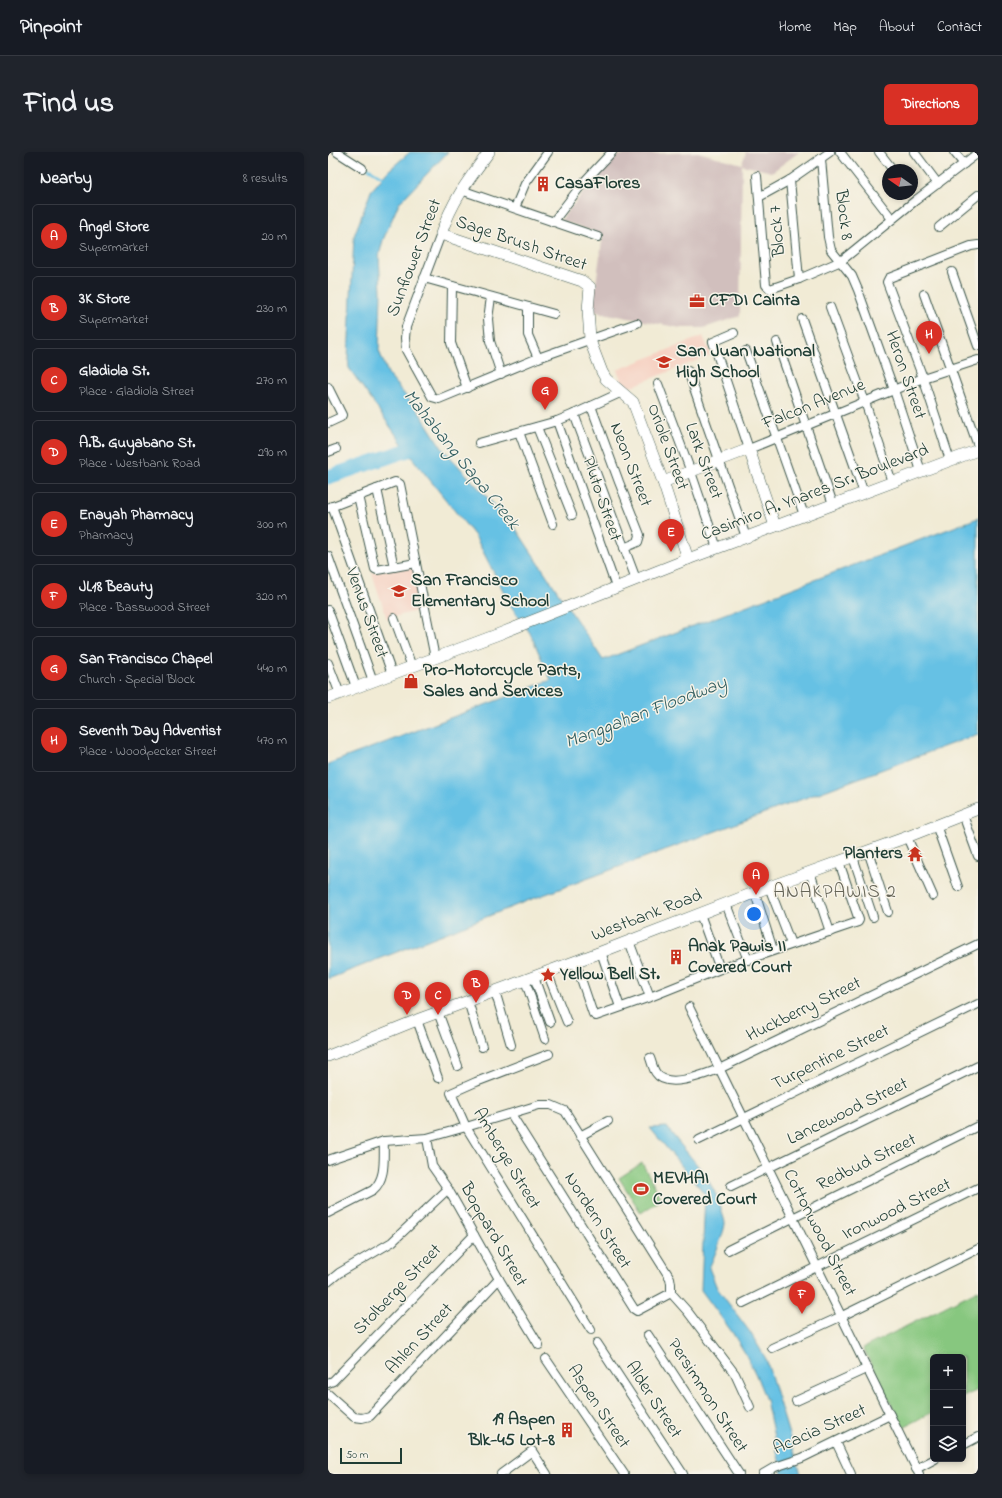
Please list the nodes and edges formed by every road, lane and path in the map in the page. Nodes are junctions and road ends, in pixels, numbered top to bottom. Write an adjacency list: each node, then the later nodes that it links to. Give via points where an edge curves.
1 (336, 152): 14 (street)
2 (489, 152): 18 (street, Sunflower Street)
3 (548, 152): 23 (street, via 525,184)
4 (612, 152): 25 (street, via 583,183)
5 (830, 152): 11 (street)
6 (840, 152): 24 (street)
7 (879, 152): 12 (street)
8 (914, 152): 17 (street)
9 (954, 152): 13 (street)
10 (978, 153): 13 (street)
11 (821, 159): 16 (street); 30 (street, Block 8, via 828,237 831,250)
12 (888, 164)
13 (964, 164): 17 (street)
14 (362, 168)
15 (757, 176): 21 (street)
16 (790, 180): 21 (street); 33 (street, Block 7)
17 (938, 184): 19 (street)
18 (461, 190): 23 (street); 27 (street, Sunflower Street)
19 (918, 195)
20 (978, 195): 26 (street)
21 (759, 197): 33 (street, via 766,285 770,290)
22 (911, 200): 24 (street)
23 (515, 208): 25 (street)
24 (892, 219): 30 (street)
25 (554, 222): 28 (street)
26 (940, 227)
27 (441, 234): 32 (street, Sunflower Street); 35 (street, Sage Brush Street, via 582,281)
28 (598, 237)
29 (978, 245): 54 (street, via 889,278 887,284)
30 (841, 260): 33 (street); 36 (street, Block 8)
31 (952, 272): 47 (street)
32 (424, 278): 34 (street); 57 (street, Sunflower Street, via 406,327 406,350 432,397 439,399)
33 (799, 279)
34 (452, 286): 38 (street); 57 (street, via 451,343)
35 (590, 287): 45 (street, Oriole Street)
36 (858, 290): 58 (street, Heron Street)
37 (924, 294): 51 (street)
38 (491, 297): 40 (street); 53 (street, via 488,319 490,341)
39 (830, 306): 60 (street)
40 (528, 307): 41 (street); 49 (street, via 528,335)
41 (554, 314)
42 (802, 319): 62 (street)
43 (638, 323): 45 (street)
44 (734, 333): 72 (street, via 712,342)
45 (590, 339): 49 (street); 59 (street, Oriole Street, via 604,376)
46 (777, 342): 66 (street)
47 (978, 346)
48 (746, 351): 69 (street)
49 (538, 358): 53 (street)
50 (978, 360): 51 (street, Falcon Avenue)
51 (951, 368): 54 (street, Falcon Avenue); 71 (street)
52 (688, 371): 75 (street)
53 (501, 374): 57 (street)
54 (923, 378): 58 (street, Falcon Avenue); 74 (street)
55 (658, 384): 77 (street, Lark Street)
56 (328, 387): 65 (street, via 342,415)
57 (467, 388)
58 (894, 390): 60 (street, Falcon Avenue); 76 (street, Heron Street)
59 (622, 392): 61 (street); 78 (street, Oriole Street, via 633,402)
60 (865, 402): 62 (street, Falcon Avenue); 79 (street)
61 (591, 406): 63 (street); 90 (street, Neon Street, via 640,535 638,542)
62 (836, 413): 66 (street, Falcon Avenue); 81 (street)
63 (574, 414): 64 (street); 90 (street)
64 (557, 421): 67 (street); 97 (street, Pluto Street)
65 (328, 423)
66 (807, 425): 69 (street, Falcon Avenue); 83 (street)
67 (537, 427): 68 (street); 86 (street)
68 (519, 432): 70 (street); 87 (street)
69 (777, 438): 72 (street, Falcon Avenue); 85 (street)
70 (479, 443)
71 (978, 446)
72 (749, 450): 75 (street, Falcon Avenue); 88 (street)
73 (978, 450): 74 (street, Casimiro A. Ynares Sr. Boulevard)
74 (950, 460): 76 (street, Casimiro A. Ynares Sr. Boulevard)
75 (720, 461): 77 (street, Falcon Avenue); 89 (street)
76 (921, 471): 79 (street, Casimiro A. Ynares Sr. Boulevard)
77 (691, 472): 78 (street, Falcon Avenue); 91 (street, Lark Street)
78 (663, 482): 93 (street, Oriole Street)
79 (892, 482): 81 (street, Casimiro A. Ynares Sr. Boulevard)
80 (376, 489): 82 (street); 94 (street, via 395,482 400,484); 95 (street)
81 (864, 493): 83 (street, Casimiro A. Ynares Sr. Boulevard)
82 (358, 496): 84 (street); 95 (street, via 376,569)
83 (833, 504): 85 (street, Casimiro A. Ynares Sr. Boulevard)
84 (330, 507): 103 (street)
85 (804, 515): 88 (street, Casimiro A. Ynares Sr. Boulevard)
86 (572, 516)
87 (553, 524)
88 (775, 526): 89 (street, Casimiro A. Ynares Sr. Boulevard)
89 (746, 537): 91 (street, Casimiro A. Ynares Sr. Boulevard)
90 (624, 548): 96 (street)
91 (717, 548): 93 (street, Casimiro A. Ynares Sr. Boulevard)
92 (328, 556): 104 (street, Venus Street)
93 (688, 559): 96 (street, Casimiro A. Ynares Sr. Boulevard)
94 (416, 563): 95 (street); 100 (street)
95 (394, 567)
96 (636, 579): 97 (street, Casimiro A. Ynares Sr. Boulevard)
97 (616, 587): 100 (street, Casimiro A. Ynares Sr. Boulevard)
98 (328, 610): 105 (street)
99 (394, 618): 102 (street)
100 (435, 658): 102 (street, Casimiro A. Ynares Sr. Boulevard)
101 (328, 663): 106 (street)
102 (412, 667): 103 (street, Casimiro A. Ynares Sr. Boulevard)
103 (392, 674): 104 (street, Casimiro A. Ynares Sr. Boulevard)
104 (373, 681): 105 (street, Casimiro A. Ynares Sr. Boulevard)
105 (356, 688): 106 (street, Casimiro A. Ynares Sr. Boulevard)
106 (340, 694): 107 (street, Casimiro A. Ynares Sr. Boulevard)
107 (328, 698)
108 (978, 809): 109 (street, Westbank Road)
109 (963, 815): 110 (street, Westbank Road); 113 (street)
110 (936, 825): 111 (street, Westbank Road); 118 (street)
111 (908, 837): 112 (street, Westbank Road); 120 (street)
112 (868, 851): 114 (street, Westbank Road); 122 (street)
113 (978, 856)
114 (853, 857): 115 (street, Westbank Road); 124 (street)
115 (839, 862): 116 (street, Westbank Road); 125 (street, via 859,920)
116 (810, 872): 117 (street, Westbank Road); 125 (street)
117 (769, 887): 119 (street, Westbank Road); 127 (street)
118 (958, 887)
119 (755, 893): 121 (street, Westbank Road); 129 (street)
120 (933, 896)
121 (726, 904): 123 (street, Westbank Road); 131 (street)
122 (888, 912)
123 (700, 914): 126 (street, Westbank Road); 133 (street)
124 (873, 917)
125 (830, 932): 127 (street)
126 (629, 941): 130 (street, Westbank Road); 137 (street)
127 (791, 944): 129 (street)
128 (978, 944): 154 (street, Huckberry Street)
129 (773, 950): 131 (street)
130 (601, 952): 132 (street, Westbank Road); 140 (street)
131 (748, 960): 133 (street)
132 (575, 961): 134 (street, Westbank Road); 140 (street, via 593,1014 596,1016)
133 (720, 968): 137 (street)
134 (547, 972): 135 (street, Westbank Road); 145 (street)
135 (530, 978): 136 (street, Westbank Road); 144 (street); 146 (street)
136 (495, 991): 138 (street, Westbank Road); 147 (street)
137 (650, 997): 140 (street)
138 (468, 1001): 142 (street, Westbank Road); 148 (street)
139 (978, 1004): 157 (street, Turpentine Street)
140 (620, 1007)
141 (689, 1007): 154 (street, Cottonwood Street)
142 (438, 1012): 143 (street, Westbank Road); 152 (street)
143 (417, 1020): 150 (street, Westbank Road); 155 (street)
144 (550, 1022)
145 (567, 1022)
146 (545, 1038)
147 (511, 1045)
148 (482, 1047)
149 (549, 1054): 160 (street, Amberge Street, via 452,1092)
150 (328, 1056)
151 (650, 1058): 154 (street, Huckberry Street, via 656,1074 665,1080 693,1078)
152 (458, 1066)
153 (978, 1066): 166 (street, Lancewood Street)
154 (719, 1069): 157 (street, Cottonwood Street)
155 (438, 1078)
156 (511, 1114): 160 (street); 161 (street, via 539,1105 551,1105 565,1111); 178 (street, Nordern Street, via 634,1309 637,1311)
157 (744, 1118): 163 (street, Turpentine Street); 166 (street, Cottonwood Street)
158 (608, 1121): 161 (street)
159 (978, 1126): 171 (street, Redbud Street)
160 (466, 1127): 162 (street); 181 (street, Amberge Street)
161 (580, 1136): 178 (street, via 670,1278)
162 (427, 1138): 164 (street); 169 (street, Boppard Street, via 431,1162)
163 (699, 1140)
164 (384, 1141): 165 (street); 170 (street, via 380,1184 374,1190)
165 (328, 1160)
166 (768, 1168): 167 (street, Lancewood Street); 171 (street, Cottonwood Street)
167 (731, 1186)
168 (978, 1188): 175 (street, Ironwood Street)
169 (448, 1189): 172 (street, Boppard Street); 177 (street, via 392,1242)
170 (328, 1213)
171 (792, 1217): 174 (street, Redbud Street); 175 (street, Cottonwood Street)
172 (474, 1235): 176 (street, Boppard Street); 188 (street, Stolberge Street, via 333,1381)
173 (978, 1249): 180 (street)
174 (728, 1250)
175 (817, 1266): 179 (street, Ironwood Street); 180 (street, Cottonwood Street)
176 (499, 1279): 184 (street, Boppard Street); 189 (street, Ahlen Street, via 370,1416 354,1417)
177 (328, 1282)
178 (671, 1293): 191 (street, via 734,1374)
179 (743, 1303)
180 (842, 1316): 185 (street); 187 (street, Cottonwood Street)
181 (591, 1330)
182 (648, 1334): 202 (street, Persimmon Street)
183 (597, 1343): 201 (street, Alder Street)
184 (540, 1345)
185 (772, 1348)
186 (546, 1359): 200 (street, Aspen Street)
187 (868, 1368): 190 (street); 192 (street, Cottonwood Street)
188 (328, 1383)
189 (328, 1394)
190 (796, 1401)
191 (750, 1407)
192 (890, 1415): 194 (street, Acacia Street); 197 (street, Cottonwood Street)
193 (978, 1437): 195 (street)
194 (836, 1442): 203 (street, Acacia Street); 204 (street)
195 (966, 1443)
196 (931, 1462): 197 (street)
197 (918, 1471)
198 (500, 1474): 199 (street, via 532,1451)
199 (547, 1474)
200 (624, 1474)
201 (683, 1474)
202 (738, 1474)
203 (763, 1474)
204 (851, 1474)

